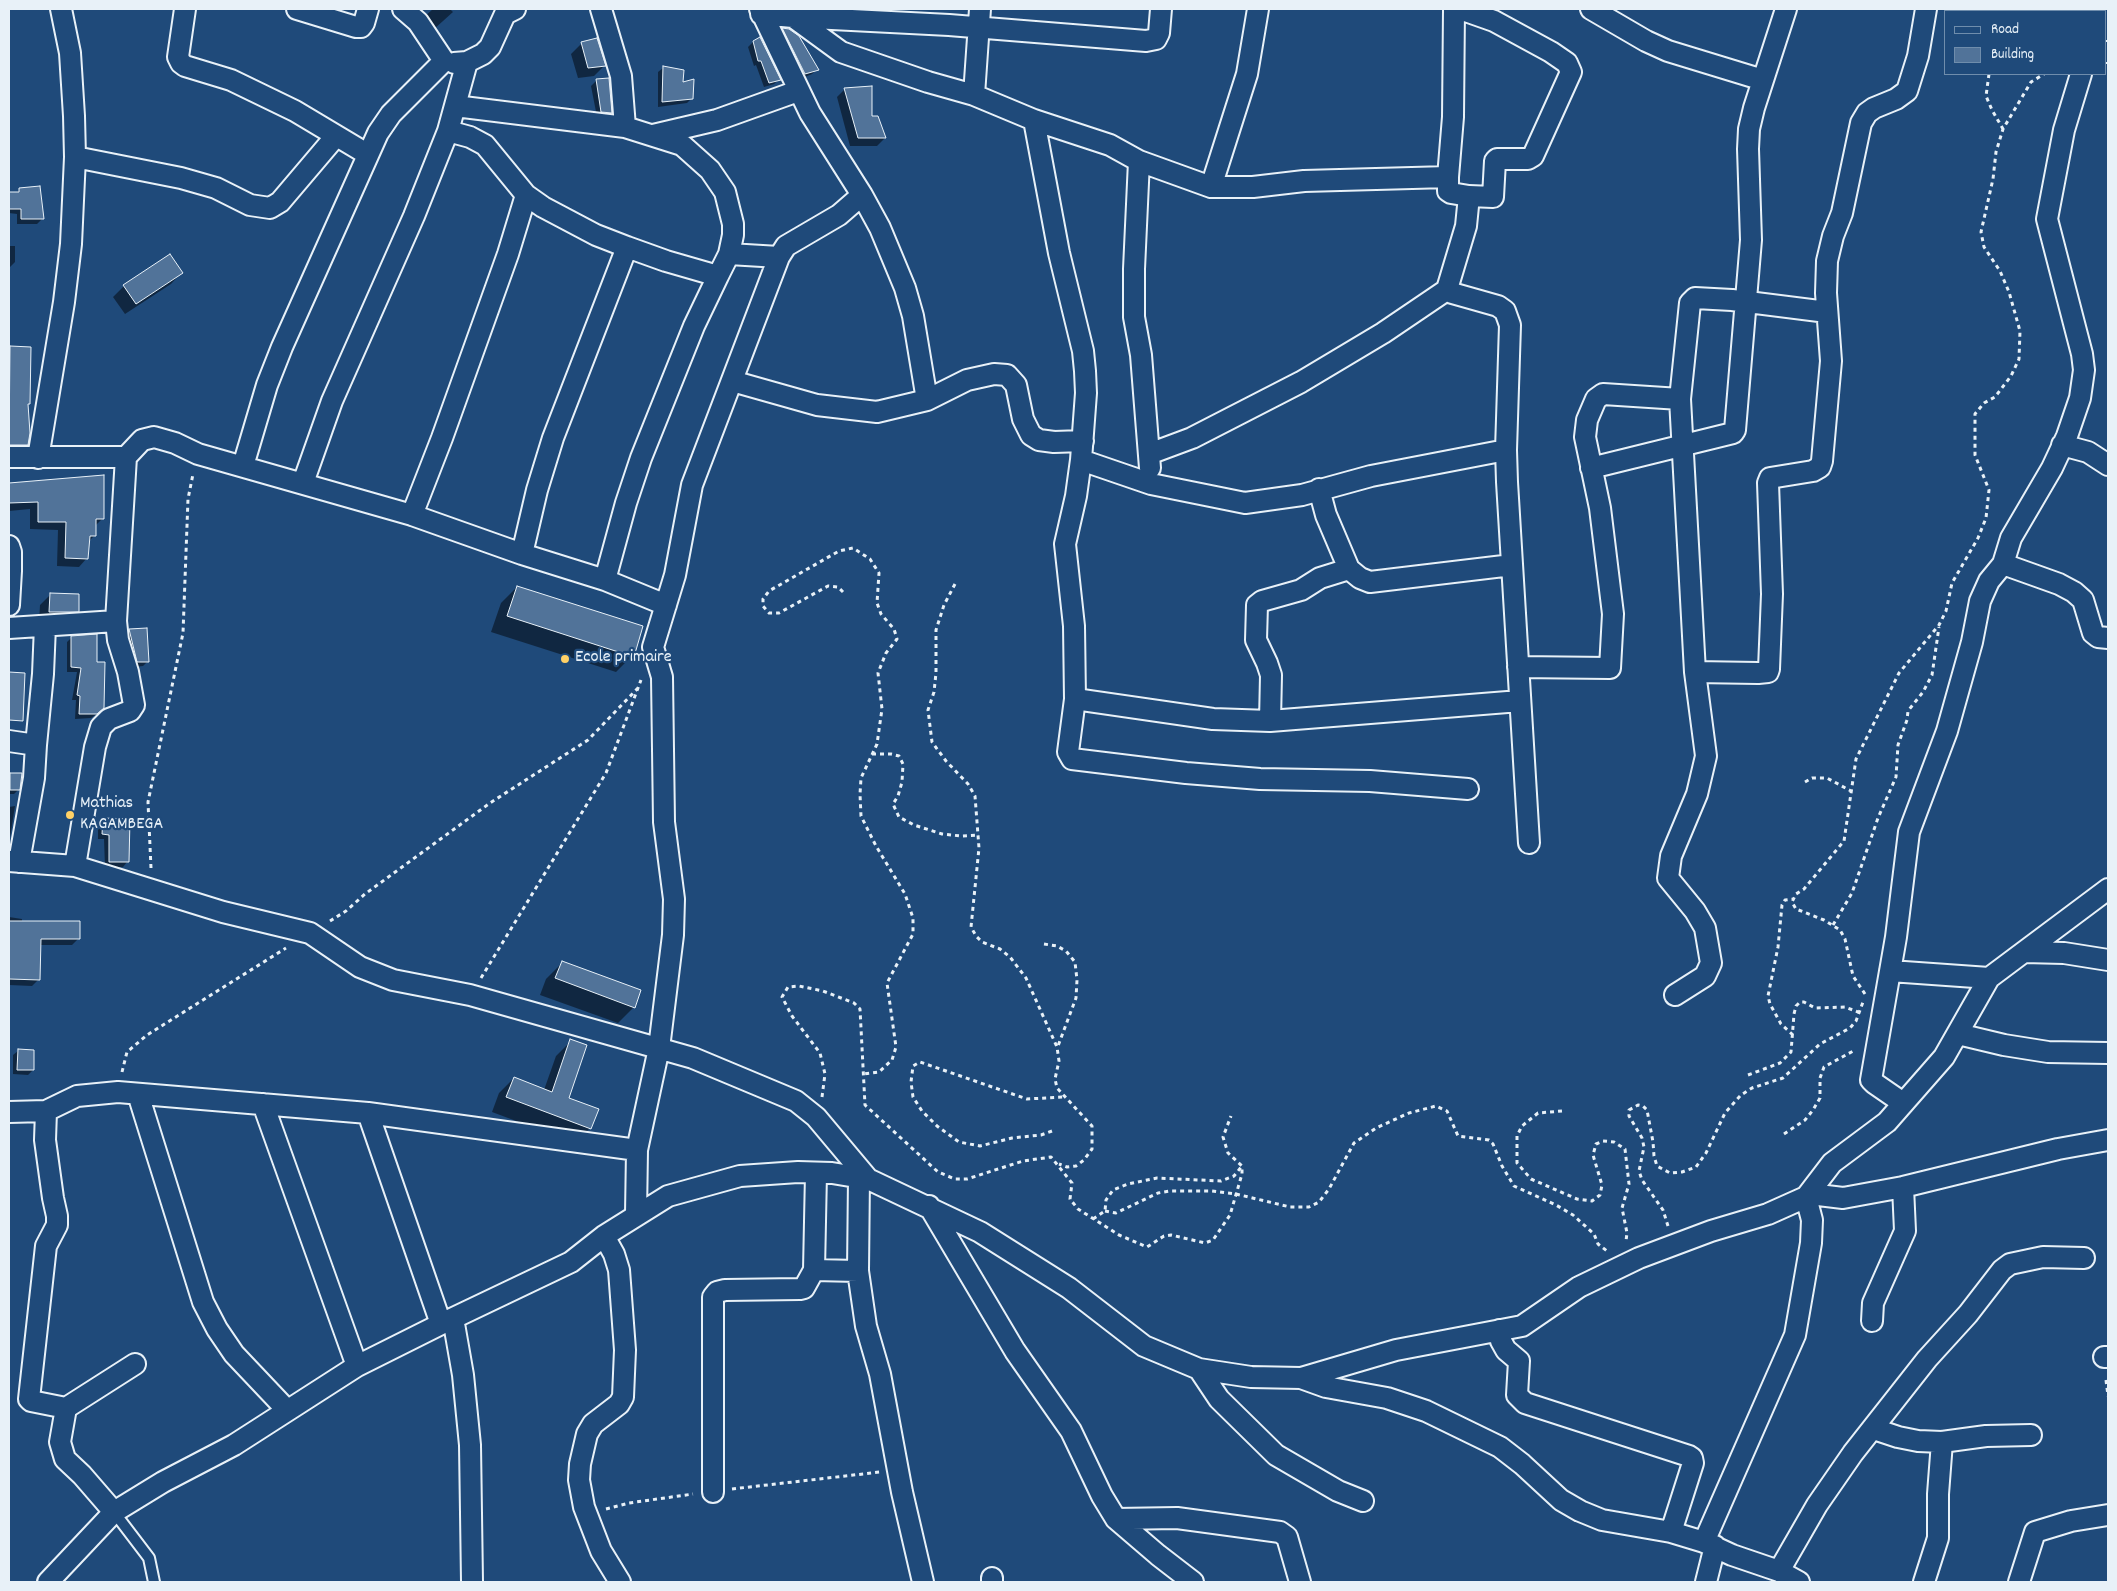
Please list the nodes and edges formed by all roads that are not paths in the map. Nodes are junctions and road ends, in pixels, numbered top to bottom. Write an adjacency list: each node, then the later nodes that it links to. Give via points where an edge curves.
1 (61, 9): 31 (street, via 70,53)
2 (185, 9): 29 (street, via 179,41 180,63 231,80 295,111)
3 (298, 9): 4 (street, via 360,27)
4 (368, 9)
5 (403, 9): 18 (street, via 418,22)
6 (515, 9): 19 (street, via 500,21 490,47)
7 (601, 9): 26 (street, via 621,76)
8 (1161, 9): 17 (street, via 1159,33 1156,39 1146,41)
9 (1258, 9): 34 (street, via 1247,74)
10 (1454, 9): 33 (street, via 1453,117)
11 (1460, 9): 37 (street, via 1494,20 1551,52 1567,63 1571,72 1531,158 1497,159 1493,197)
12 (1591, 9): 21 (street, via 1668,51)
13 (1786, 9): 21 (street)
14 (1926, 9): 44 (street, via 1918,56 1907,91 1874,108 1861,123 1842,213 1827,261)
15 (761, 12): 16 (street); 22 (street)
16 (794, 17): 17 (street); 23 (street, via 841,52)
17 (979, 18): 23 (street)
18 (444, 61): 19 (street); 30 (street, via 391,114)
19 (467, 62): 24 (street)
20 (2081, 75): 49 (street, via 2064,130 2047,219 2084,370 2074,416)
21 (1763, 80): 43 (street, via 1754,108 1748,149 1750,240)
22 (798, 91): 28 (street, via 717,120); 36 (street)
23 (974, 95): 25 (street)
24 (455, 106): 26 (street); 27 (street)
25 (1034, 120): 32 (street, via 1110,145); 51 (street, via 1059,253 1083,351 1086,393)
26 (625, 127): 28 (street)
27 (448, 131): 35 (street, via 485,145); 59 (street, via 332,401)
28 (651, 135): 39 (street, via 682,145 718,180 725,192 733,224)
29 (336, 136): 30 (street); 31 (street, via 280,202 270,208 250,206 216,188 181,178)
30 (367, 154): 57 (street, via 282,347)
31 (75, 157): 55 (street, via 71,244)
32 (1139, 161): 34 (street); 52 (street, via 1134,317 1141,356)
33 (1448, 177): 34 (street, via 1253,187); 37 (street, via 1449,192)
34 (1211, 186)
35 (526, 195): 38 (street, via 596,235); 62 (street, via 508,254)
36 (862, 196): 40 (street, via 839,215 786,246); 47 (street, via 880,228 905,288)
37 (1469, 196): 42 (street, via 1466,226)
38 (627, 247): 41 (street); 64 (street, via 553,438)
39 (729, 254): 40 (street); 41 (street)
40 (779, 257): 45 (street)
41 (718, 276): 68 (street, via 694,326 641,458)
42 (1448, 289): 50 (street, via 1498,306 1508,318); 52 (street, via 1302,382 1192,438)
43 (1746, 302): 44 (street); 46 (street, via 1695,298 1691,301); 48 (street, via 1735,430)
44 (1827, 312): 76 (street, via 1831,360 1820,467 1770,478 1768,483 1772,594 1768,672)
45 (732, 381): 47 (street, via 817,405 878,412); 70 (street, via 692,485)
46 (1680, 398): 48 (street); 58 (street, via 1598,396 1585,428)
47 (927, 400): 51 (street, via 966,380 1006,374 1016,385 1023,419 1031,435)
48 (1683, 444): 58 (street); 76 (street)
49 (2062, 446): 56 (street, via 2088,452); 65 (street, via 2012,538)
50 (1506, 450): 61 (street); 66 (street)
51 (1082, 451): 60 (street); 77 (street, via 1065,544 1074,626)
52 (1149, 454): 60 (street)
53 (9, 457): 55 (street)
54 (126, 457): 55 (street); 57 (street, via 142,440 154,437); 71 (street)
55 (38, 458)
56 (2108, 465)
57 (243, 466): 59 (street)
58 (1591, 468): 75 (street, via 1600,508 1613,614 1610,668)
59 (303, 483): 62 (street)
60 (1151, 484): 61 (street, via 1245,503 1280,499)
61 (1318, 489): 67 (street)
62 (412, 515): 64 (street)
63 (9, 546): 69 (street)
64 (522, 554): 68 (street)
65 (2003, 564): 74 (street, via 2074,592 2083,600 2093,633); 89 (street, via 1989,581 1980,601 1947,731 1909,832)
66 (1512, 566): 67 (street, via 1370,582); 75 (street)
67 (1349, 569): 79 (street, via 1257,605 1256,640 1270,675)
68 (605, 580): 70 (street)
69 (9, 605)
70 (666, 605): 93 (street, via 653,647 662,677 664,822 674,899 674,935)
71 (116, 621): 72 (street); 85 (street, via 134,705 130,711 110,719 101,728 94,747)
72 (45, 626): 73 (street); 81 (street, via 44,674)
73 (9, 628)
74 (2108, 638)
75 (1518, 667): 78 (street)
76 (1695, 672): 91 (street, via 1706,756 1698,794 1671,856 1668,878 1705,928 1711,963 1705,976)
77 (1075, 699): 79 (street, via 1213,719); 82 (street, via 1068,752 1072,759 1260,779 1370,781)
78 (1520, 701): 79 (street); 83 (street)
79 (1270, 721)
80 (9, 741): 81 (street)
81 (36, 744): 84 (street, via 34,778)
82 (1468, 789)
83 (1529, 843)
84 (14, 862): 85 (street)
85 (75, 866): 93 (street, via 223,912 310,933 360,967 393,980 470,995)
86 (2108, 889): 87 (street)
87 (2024, 952): 88 (street, via 2064,953); 90 (street)
88 (2108, 960)
89 (1890, 971): 90 (street); 96 (street, via 1871,1080)
90 (1989, 978): 92 (street)
91 (1675, 995)
92 (1958, 1034): 94 (street, via 2048,1052); 96 (street, via 1944,1057)
93 (660, 1048): 102 (street); 104 (street, via 693,1058 796,1101 816,1117)
94 (2108, 1053)
95 (138, 1094): 97 (street); 98 (street, via 118,1092 77,1096); 121 (street, via 203,1302 234,1354)
96 (1903, 1102): 106 (street, via 1887,1122 1832,1163)
97 (262, 1104): 100 (street); 117 (street)
98 (46, 1111): 99 (street); 120 (street, via 45,1140 57,1225 46,1246 29,1399)
99 (9, 1112)
100 (368, 1113): 102 (street); 113 (street)
101 (2108, 1140): 105 (street)
102 (637, 1150): 108 (street)
103 (816, 1173): 104 (street); 108 (street, via 740,1176 668,1196); 111 (street)
104 (863, 1178): 107 (street); 112 (street)
105 (1903, 1187): 106 (street, via 1843,1198); 114 (street, via 1905,1231 1873,1303)
106 (1808, 1196): 115 (street, via 1768,1214 1710,1231 1639,1258 1579,1287 1522,1326); 131 (street, via 1811,1243 1795,1335)
107 (929, 1206): 118 (street, via 980,1232 1070,1288 1144,1346); 129 (street, via 1015,1351 1071,1430)
108 (636, 1214): 109 (street)
109 (604, 1236): 113 (street, via 571,1262); 136 (street, via 619,1270 626,1366 623,1397 619,1404 593,1424 587,1434 579,1480 601,1551)
110 (2084, 1258): 122 (street, via 2043,1257 2010,1264 2002,1270 1968,1314 1926,1359)
111 (814, 1270): 112 (street); 125 (street, via 804,1288 734,1289 717,1292 713,1297)
112 (858, 1271): 137 (street, via 866,1326 880,1374)
113 (447, 1321): 117 (street); 135 (street, via 463,1375 470,1445)
114 (1872, 1321)
115 (1499, 1330): 119 (street, via 1396,1350); 130 (street, via 1506,1350 1519,1361 1517,1395 1525,1403 1692,1458)
116 (135, 1364): 120 (street)
117 (357, 1366): 121 (street)
118 (1199, 1369): 119 (street, via 1251,1377); 126 (street, via 1219,1400 1276,1455)
119 (1301, 1378): 130 (street, via 1326,1387 1387,1398 1426,1411 1500,1448 1560,1500 1580,1511 1625,1526)
120 (66, 1408): 127 (street, via 60,1442 63,1455)
121 (288, 1410): 127 (street, via 234,1445)
122 (1874, 1429): 124 (street, via 1918,1441); 132 (street, via 1817,1505)
123 (2031, 1435): 124 (street, via 1986,1436)
124 (1942, 1442): 142 (street, via 1938,1538)
125 (713, 1492)
126 (1362, 1502)
127 (114, 1512): 133 (street); 134 (lane, via 148,1558)
128 (2108, 1515): 143 (street, via 2036,1532)
129 (1116, 1518): 138 (street); 139 (street, via 1177,1518 1280,1532 1287,1537)
130 (1671, 1532): 131 (street)
131 (1710, 1544): 132 (street); 140 (street)
132 (1779, 1571): 141 (street)
133 (48, 1582)
134 (154, 1582)
135 (472, 1582)
136 (620, 1582)
137 (923, 1582)
138 (1193, 1582)
139 (1300, 1582)
140 (1706, 1582)
141 (1799, 1582)
142 (1924, 1582)
143 (2019, 1582)

